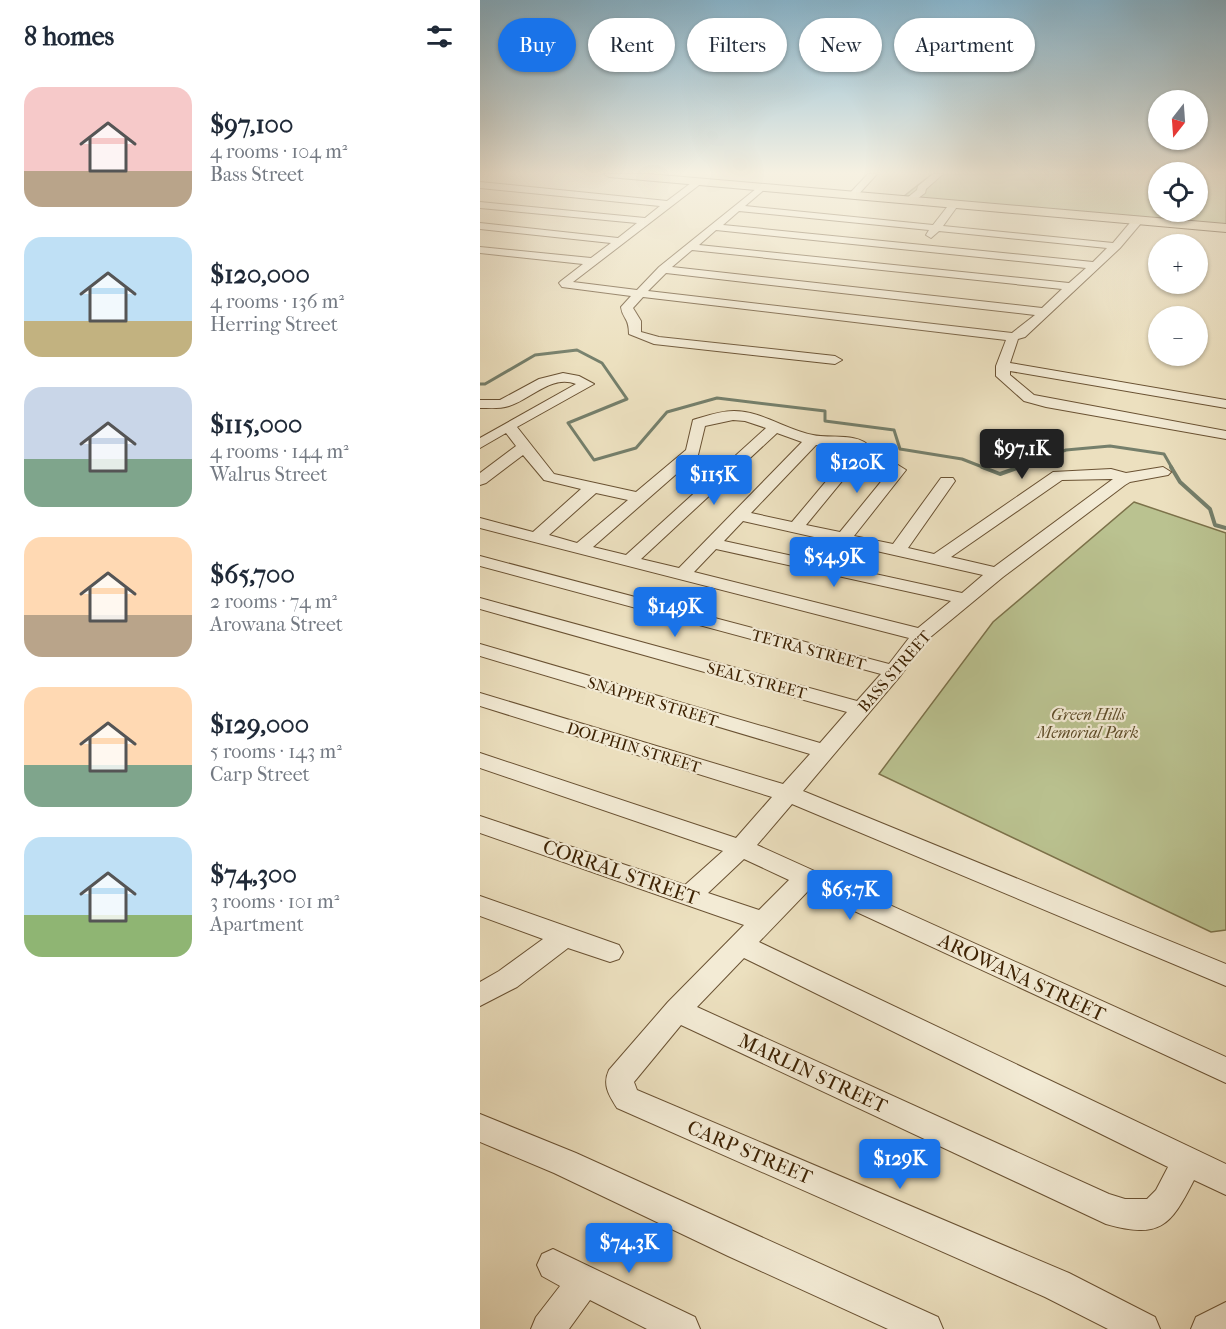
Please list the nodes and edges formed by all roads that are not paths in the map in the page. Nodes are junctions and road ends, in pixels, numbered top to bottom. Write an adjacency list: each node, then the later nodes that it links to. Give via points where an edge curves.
1 (574, 236): 8 (street)
2 (627, 236): 8 (street)
3 (703, 236): 10 (street)
4 (803, 236): 11 (street)
5 (930, 236): 11 (street)
6 (1022, 236): 9 (street)
7 (1124, 236): 9 (street)
8 (621, 241): 13 (street)
9 (1116, 246): 14 (street)
10 (689, 247): 15 (street); 17 (street)
11 (921, 248): 14 (street); 17 (street)
12 (480, 250): 13 (street)
13 (594, 262): 18 (street, via 566,285)
14 (1094, 266): 16 (street)
15 (663, 268): 17 (street); 18 (street)
16 (1072, 287): 17 (street); 19 (street)
17 (885, 294): 18 (street); 19 (street); 20 (street)
18 (639, 296): 21 (street, via 627,307 635,321 635,334 643,337)
19 (1044, 312): 20 (street)
20 (1013, 337): 22 (street)
21 (835, 360)
22 (1004, 366): 23 (street); 27 (street, via 1003,376 1029,398)
23 (1226, 404)
24 (482, 405): 25 (street, via 505,403 559,376 587,384)
25 (508, 426): 29 (street); 30 (street)
26 (776, 427): 28 (street); 37 (street, via 737,415 721,415 698,423 693,452); 48 (street)
27 (1226, 435)
28 (812, 440): 38 (street); 40 (street, via 860,444 863,449)
29 (480, 444)
30 (524, 447): 34 (street); 36 (street, via 549,477)
31 (898, 470): 42 (street)
32 (1163, 472): 33 (street, BASS STREET)
33 (1126, 478): 46 (street, via 1111,474 1058,476); 49 (street, BASS STREET)
34 (480, 480)
35 (947, 481): 45 (street)
36 (594, 486): 37 (street); 41 (street)
37 (640, 498): 44 (street)
38 (740, 515): 40 (street); 43 (street)
39 (480, 523): 41 (street)
40 (795, 528): 42 (street)
41 (536, 538): 44 (street)
42 (844, 538): 45 (street)
43 (712, 543): 50 (street); 51 (street)
44 (580, 549): 48 (street)
45 (898, 550): 46 (street)
46 (937, 559): 49 (street)
47 (480, 561): 55 (street, TETRA STREET)
48 (629, 561): 50 (street)
49 (997, 573): 51 (street, BASS STREET)
50 (682, 574): 53 (street)
51 (964, 599): 53 (street, BASS STREET)
52 (480, 603): 57 (street, SEAL STREET)
53 (921, 635): 55 (street, BASS STREET)
54 (480, 650): 58 (street, SNAPPER STREET)
55 (894, 671): 57 (street, BASS STREET)
56 (480, 699): 60 (street, DOLPHIN STREET)
57 (861, 709): 58 (street, BASS STREET)
58 (826, 752): 60 (street, BASS STREET)
59 (480, 760): 62 (street, AROWANA STREET)
60 (789, 794): 62 (street, BASS STREET); 70 (street, DOLPHIN STREET)
61 (480, 824): 64 (street, CORRAL STREET)
62 (741, 848): 63 (street, AROWANA STREET); 64 (street, BASS STREET)
63 (806, 878): 66 (street, CARP STREET); 73 (street, AROWANA STREET)
64 (689, 896): 66 (street, CORRAL STREET)
65 (480, 906): 67 (street)
66 (762, 921): 68 (street, CARP STREET)
67 (565, 936): 69 (street); 71 (street)
68 (740, 945): 72 (street, CARP STREET); 75 (street)
69 (610, 952)
70 (1226, 975)
71 (480, 995)
72 (677, 1010): 75 (street, MARLIN STREET, via 1131,1218 1161,1210); 83 (street, CARP STREET, via 619,1079 627,1099 1058,1285)
73 (1226, 1070)
74 (480, 1128): 82 (street, via 565,1163)
75 (1188, 1160): 76 (street)
76 (1226, 1180)
77 (553, 1265): 78 (street)
78 (585, 1280): 80 (street); 81 (street)
79 (1226, 1319): 84 (street)
80 (548, 1329)
81 (683, 1329)
82 (926, 1329)
83 (1143, 1329)
84 (1208, 1329)

